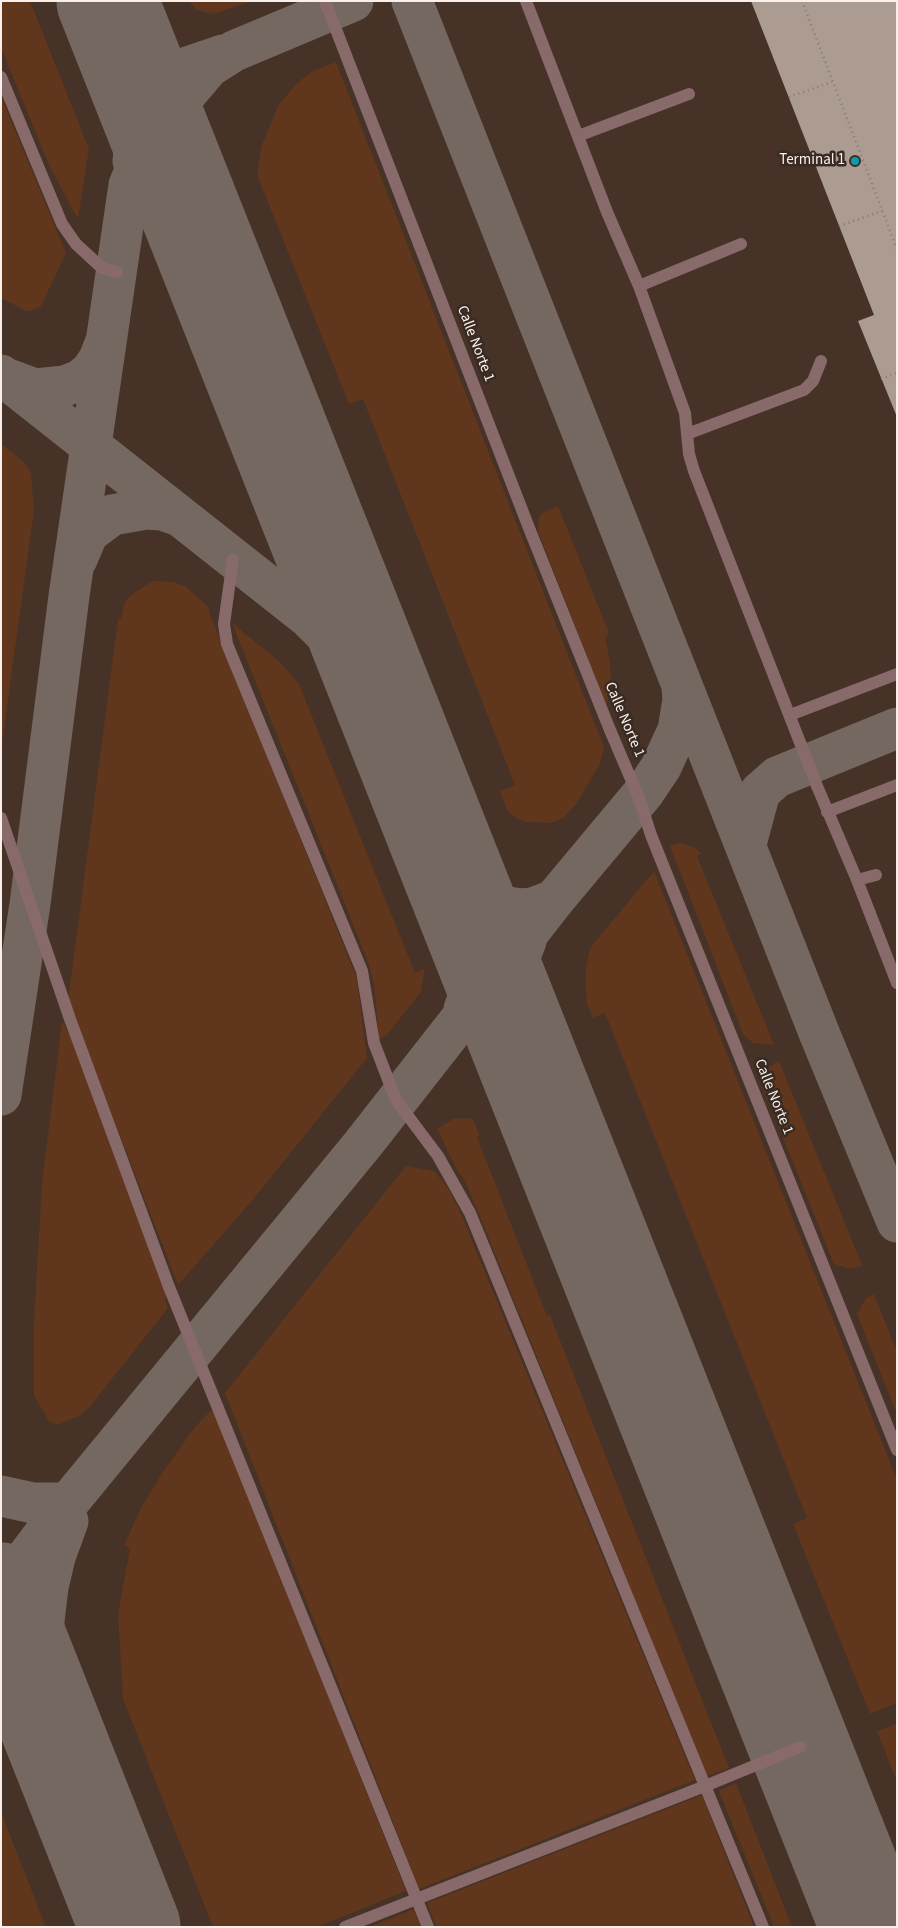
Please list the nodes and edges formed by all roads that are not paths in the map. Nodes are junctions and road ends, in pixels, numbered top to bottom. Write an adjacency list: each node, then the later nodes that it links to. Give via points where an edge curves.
1 (325, 1): 20 (lane, Calle Norte 1, via 525,519)
2 (526, 1): 5 (lane)
3 (1, 77): 7 (lane, via 62,224 76,244 102,268)
4 (689, 94): 5 (lane)
5 (578, 136): 8 (lane)
6 (741, 244): 8 (lane)
7 (117, 272)
8 (639, 286): 10 (lane, via 685,413)
9 (820, 361): 10 (lane, via 813,382 804,390)
10 (687, 434): 13 (lane, via 694,471)
11 (233, 559): 22 (lane, via 224,624 227,644 362,971 374,1044 396,1100 438,1156 470,1214)
12 (897, 674): 13 (lane)
13 (790, 715): 15 (lane)
14 (897, 785): 15 (lane)
15 (828, 812): 18 (lane)
16 (1, 818): 23 (lane, via 70,1019 169,1287)
17 (876, 875): 18 (lane)
18 (858, 880): 19 (lane)
19 (897, 982)
20 (897, 1450)
21 (800, 1747): 22 (lane)
22 (705, 1786): 23 (lane); 26 (lane)
23 (416, 1898): 24 (lane); 25 (lane)
24 (345, 1927)
25 (428, 1927)
26 (763, 1927)

